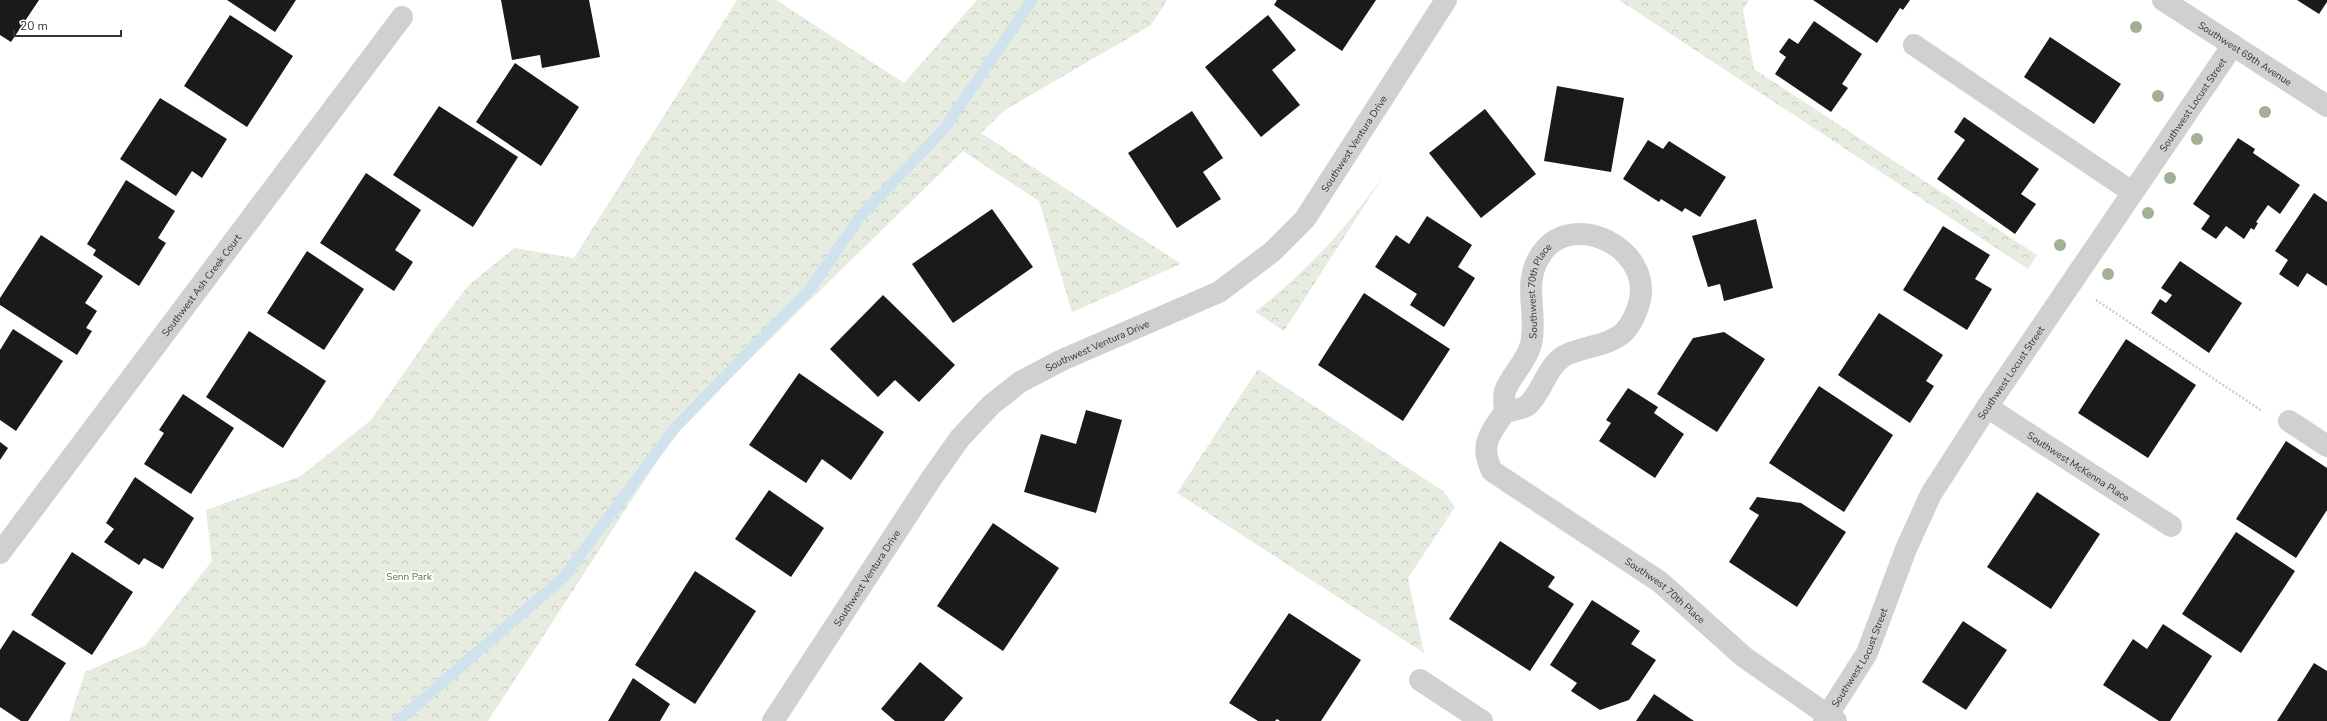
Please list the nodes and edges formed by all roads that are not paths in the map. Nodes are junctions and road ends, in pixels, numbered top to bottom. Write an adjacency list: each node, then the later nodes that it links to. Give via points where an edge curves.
1 (1446, 0): 16 (street, Southwest Ventura Drive, via 1305,219 1272,252 1219,292 1062,360 1020,382 991,405 960,438)
2 (2163, 0): 5 (street, Southwest 69th Avenue)
3 (402, 18): 13 (street, Southwest Ash Creek Court)
4 (1914, 45): 7 (street)
5 (2233, 45): 6 (street, Southwest 69th Avenue); 7 (street, Southwest Locust Street)
6 (2327, 106)
7 (2132, 192): 8 (street, Southwest Locust Street)
8 (1987, 407): 12 (street, Southwest McKenna Place); 15 (street, Southwest Locust Street, via 1931,494 1906,549 1867,653)
9 (1505, 412): 9 (street, Southwest 70th Place, via 1527,406 1562,357 1624,332 1634,318 1640,301 1641,286 1638,273 1624,250 1611,241 1580,235 1566,236 1553,242 1540,255 1533,270 1530,286 1534,322 1531,346 1504,392); 15 (street, Southwest 70th Place, via 1487,441 1486,458 1492,471 1660,582 1744,657)
10 (2289, 421): 11 (street)
11 (2327, 446)
12 (2171, 526)
13 (0, 553)
14 (1420, 680): 17 (street)
15 (1829, 719)
16 (773, 721)
17 (1482, 721)

